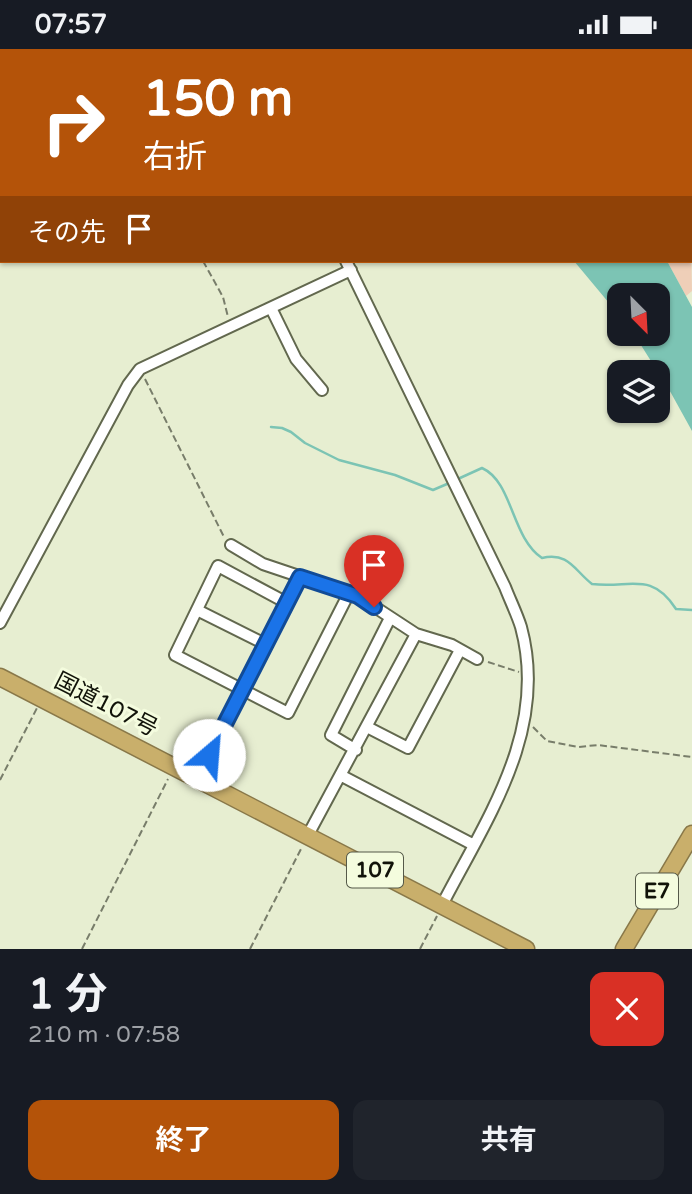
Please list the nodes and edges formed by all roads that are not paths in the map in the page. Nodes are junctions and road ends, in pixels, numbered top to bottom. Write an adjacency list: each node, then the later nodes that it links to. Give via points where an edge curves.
1 (349, 265): 2 (street); 23 (street, via 520,626 528,674 525,720 516,759)
2 (271, 308): 3 (street, via 296,359); 10 (street, via 140,369)
3 (322, 390)
4 (231, 545): 5 (street, via 263,564)
5 (300, 577): 6 (street); 7 (street)
6 (349, 593): 9 (street); 16 (street, via 288,713)
7 (287, 603): 8 (street, via 218,566); 12 (street)
8 (197, 610): 12 (street); 16 (street, via 175,655)
9 (390, 618): 11 (street); 18 (street, via 331,735)
10 (0, 623)
11 (416, 634): 13 (street); 17 (street)
12 (265, 644): 16 (street)
13 (460, 650): 14 (street); 17 (street, via 408,748)
14 (477, 659)
15 (0, 677): 20 (highway, 国道107号 / 107)
16 (242, 689): 20 (street)
17 (368, 727): 18 (street)
18 (356, 750): 19 (street)
19 (342, 776): 22 (street); 23 (street)
20 (198, 777): 22 (highway, 国道107号 / 107)
21 (692, 834): 27 (highway, E7)
22 (309, 835): 25 (highway, 国道107号 / 107)
23 (474, 845): 25 (street)
24 (692, 845): 28 (highway, E7); 29 (highway)
25 (442, 905): 26 (highway, 国道107号 / 107)
26 (526, 949)
27 (624, 949)
28 (630, 949)
29 (636, 949)

